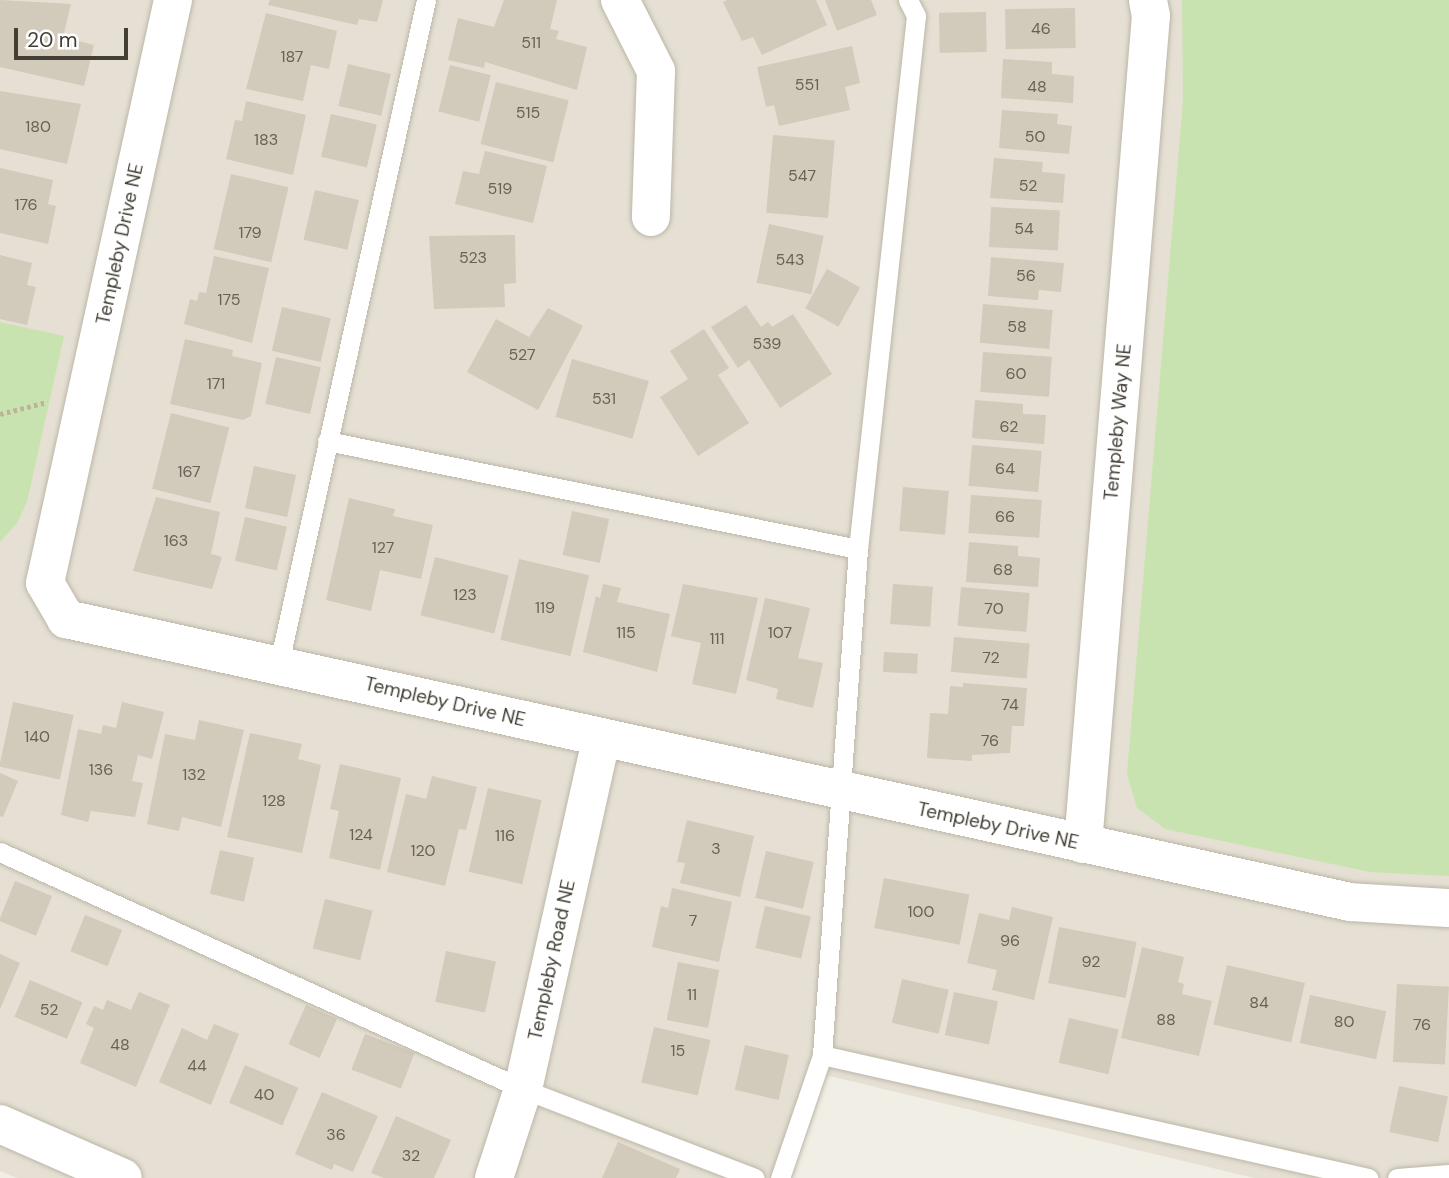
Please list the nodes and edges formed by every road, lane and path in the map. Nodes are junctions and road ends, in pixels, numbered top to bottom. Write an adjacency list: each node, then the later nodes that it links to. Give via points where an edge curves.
1 (173, 0): 9 (street, Templeby Drive NE, via 45,583 66,619)
2 (426, 0): 7 (lane)
3 (620, 0): 6 (street, via 656,71)
4 (908, 0): 8 (lane, via 916,16)
5 (1148, 0): 12 (street, Templeby Way NE, via 1150,30)
6 (651, 216)
7 (327, 441): 8 (lane); 9 (lane)
8 (858, 550): 11 (lane)
9 (279, 663): 10 (street, Templeby Drive NE)
10 (601, 739): 11 (street, Templeby Drive NE); 16 (street, Templeby Road NE)
11 (840, 793): 12 (street, Templeby Drive NE); 15 (lane)
12 (1083, 844): 14 (street, Templeby Drive NE, via 1350,902)
13 (0, 852): 16 (lane)
14 (1449, 908)
15 (822, 1055): 22 (lane); 23 (lane)
16 (523, 1088): 20 (street, Templeby Road NE); 21 (lane)
17 (0, 1124): 19 (street)
18 (1449, 1174): 24 (lane)
19 (123, 1178)
20 (494, 1178)
21 (755, 1178)
22 (780, 1178)
23 (1368, 1178)
24 (1398, 1178)

